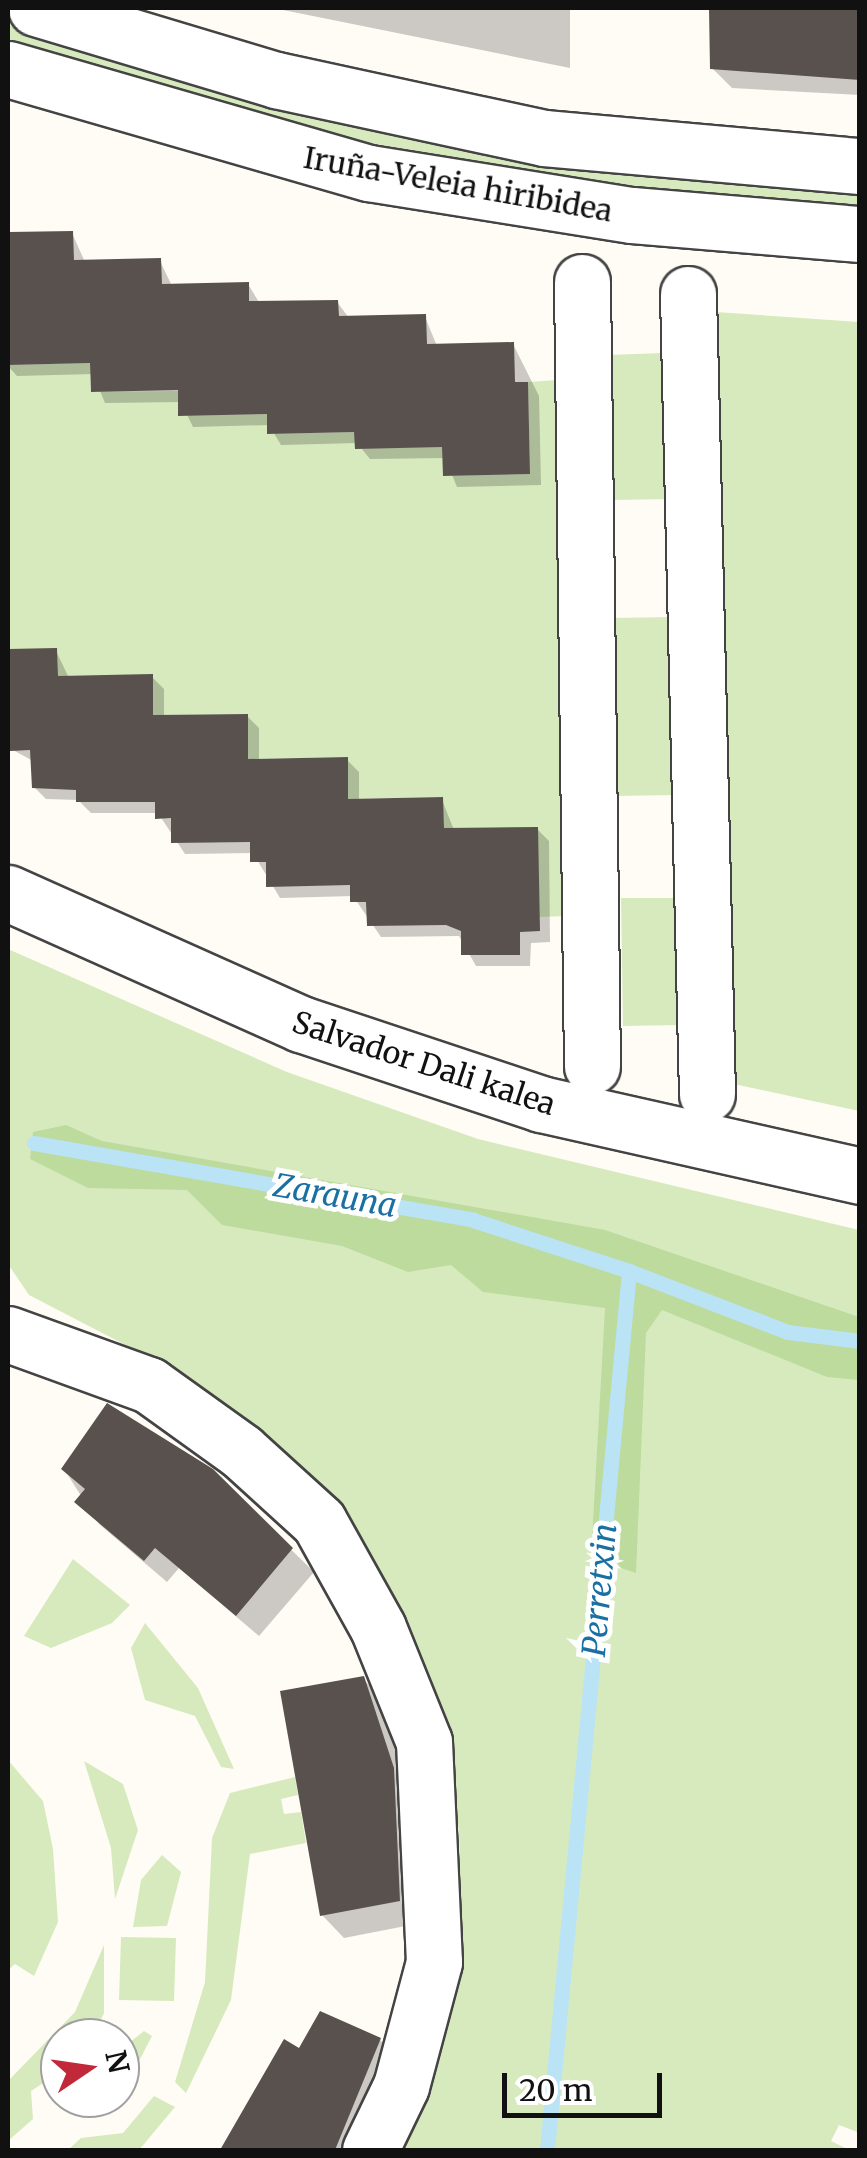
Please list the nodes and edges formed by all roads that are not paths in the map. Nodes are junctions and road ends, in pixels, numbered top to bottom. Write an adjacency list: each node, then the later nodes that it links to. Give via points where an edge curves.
1 (36, 8): 3 (street, Iruña-Veleia hiribidea, via 276,80 544,138)
2 (8, 69): 4 (street, Iruña-Veleia hiribidea, via 368,174 632,215)
3 (860, 166)
4 (860, 234)
5 (582, 282): 8 (street)
6 (688, 294): 9 (street)
7 (8, 893): 10 (street, Salvador Dali kalea, via 301,1024 486,1086)
8 (592, 1066)
9 (708, 1094)
10 (860, 1176)
11 (8, 1334): 12 (street, via 150,1385 241,1451 319,1522 378,1628 424,1742 434,1962 401,2086)
12 (370, 2150)

